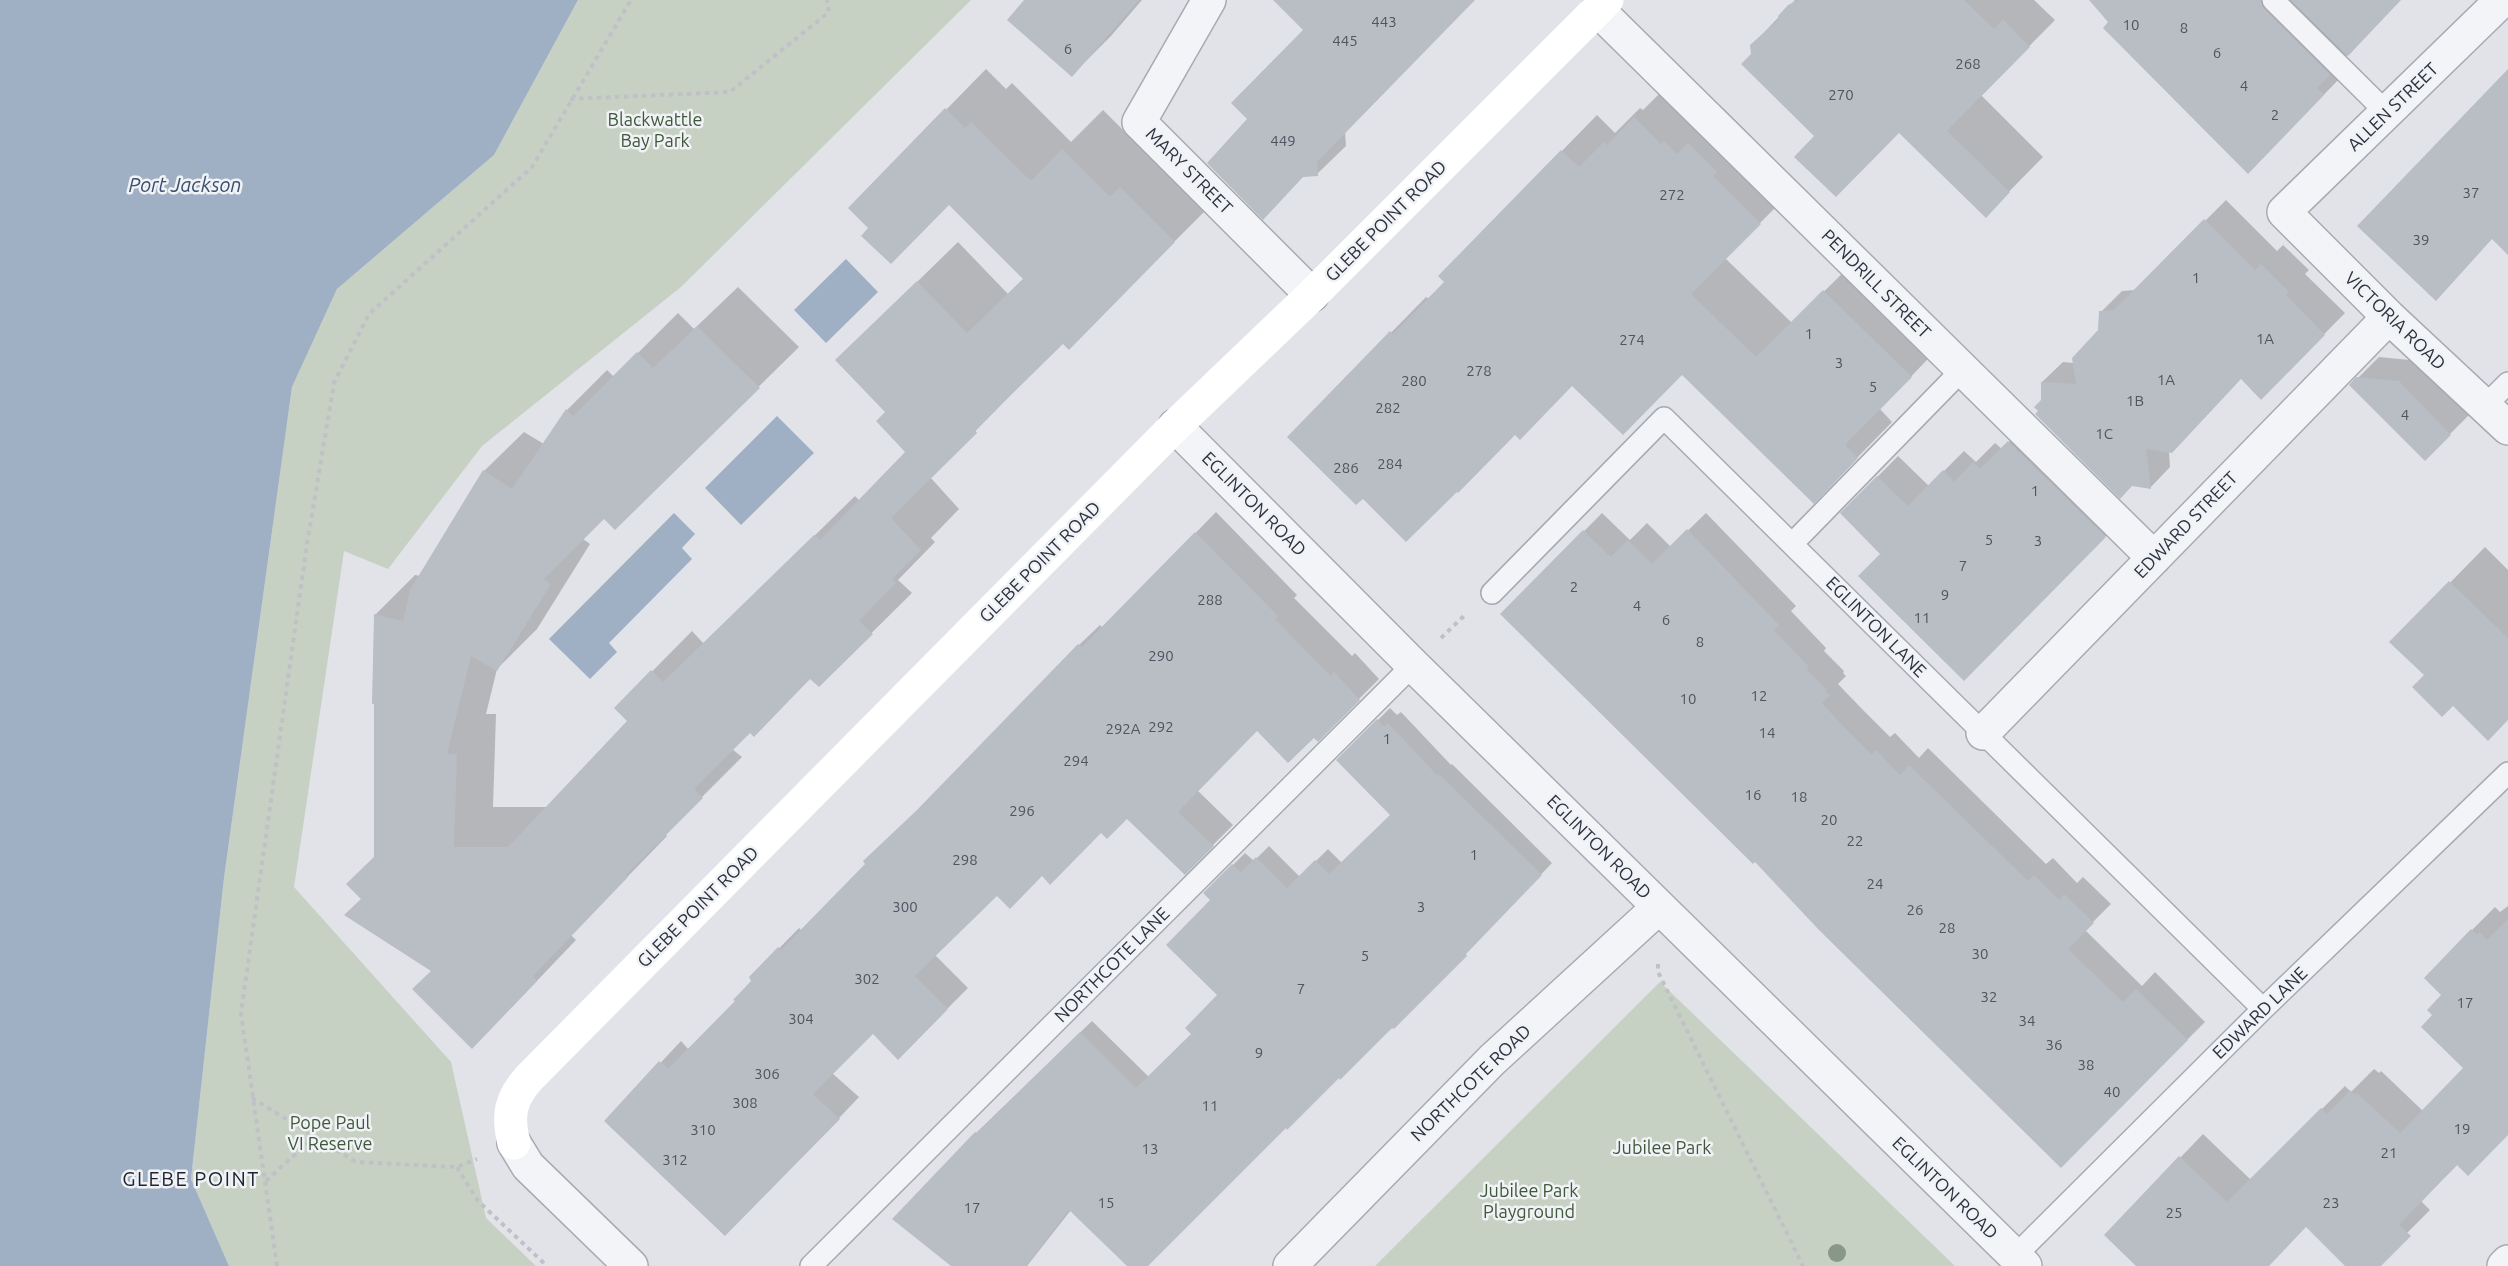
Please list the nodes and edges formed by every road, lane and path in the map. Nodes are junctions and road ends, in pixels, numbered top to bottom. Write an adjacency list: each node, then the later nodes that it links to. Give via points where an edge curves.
1 (631, 0): 7 (path)
2 (827, 0): 7 (path, via 829,12 730,92)
3 (1209, 0): 10 (street, MARY STREET, via 1139,122)
4 (2273, 0): 8 (lane)
5 (2502, 0): 8 (street, ALLEN STREET)
6 (1602, 5): 10 (street, GLEBE POINT ROAD); 12 (street, PENDRILL STREET)
7 (570, 99): 25 (path, via 532,167 369,314 334,383 307,544 241,1013)
8 (2387, 113): 9 (street, ALLEN STREET)
9 (2284, 212): 11 (street, VICTORIA ROAD)
10 (1312, 295): 15 (street, GLEBE POINT ROAD)
11 (2389, 317): 14 (street, VICTORIA ROAD); 17 (street, EDWARD STREET)
12 (1962, 370): 16 (lane); 17 (street, PENDRILL STREET)
13 (2508, 383): 14 (lane)
14 (2497, 417)
15 (1175, 426): 19 (street, EGLINTON ROAD); 32 (street, GLEBE POINT ROAD, via 516,1094 510,1124 514,1143 528,1166)
16 (1792, 544): 18 (lane, EGLINTON LANE, via 1664,418); 20 (lane, EGLINTON LANE)
17 (2154, 558): 20 (street, EDWARD STREET)
18 (1492, 593)
19 (1413, 665): 22 (street, EGLINTON ROAD); 33 (lane, NORTHCOTE LANE)
20 (1983, 733): 24 (lane, EGLINTON LANE)
21 (2508, 773): 24 (lane, EDWARD LANE)
22 (1659, 907): 28 (street, EGLINTON ROAD); 34 (street, NORTHCOTE ROAD, via 1492,1060)
23 (1658, 972): 35 (path)
24 (2263, 1009): 28 (lane, EDWARD LANE)
25 (252, 1098): 26 (path); 27 (path)
26 (314, 1137): 27 (path); 31 (path, via 356,1162 457,1167 478,1201)
27 (266, 1181): 30 (path)
28 (2020, 1261)
29 (2508, 1262): 36 (street)
30 (277, 1266)
31 (547, 1266)
32 (631, 1266)
33 (811, 1266)
34 (1290, 1266)
35 (1803, 1266)
36 (2504, 1266)

